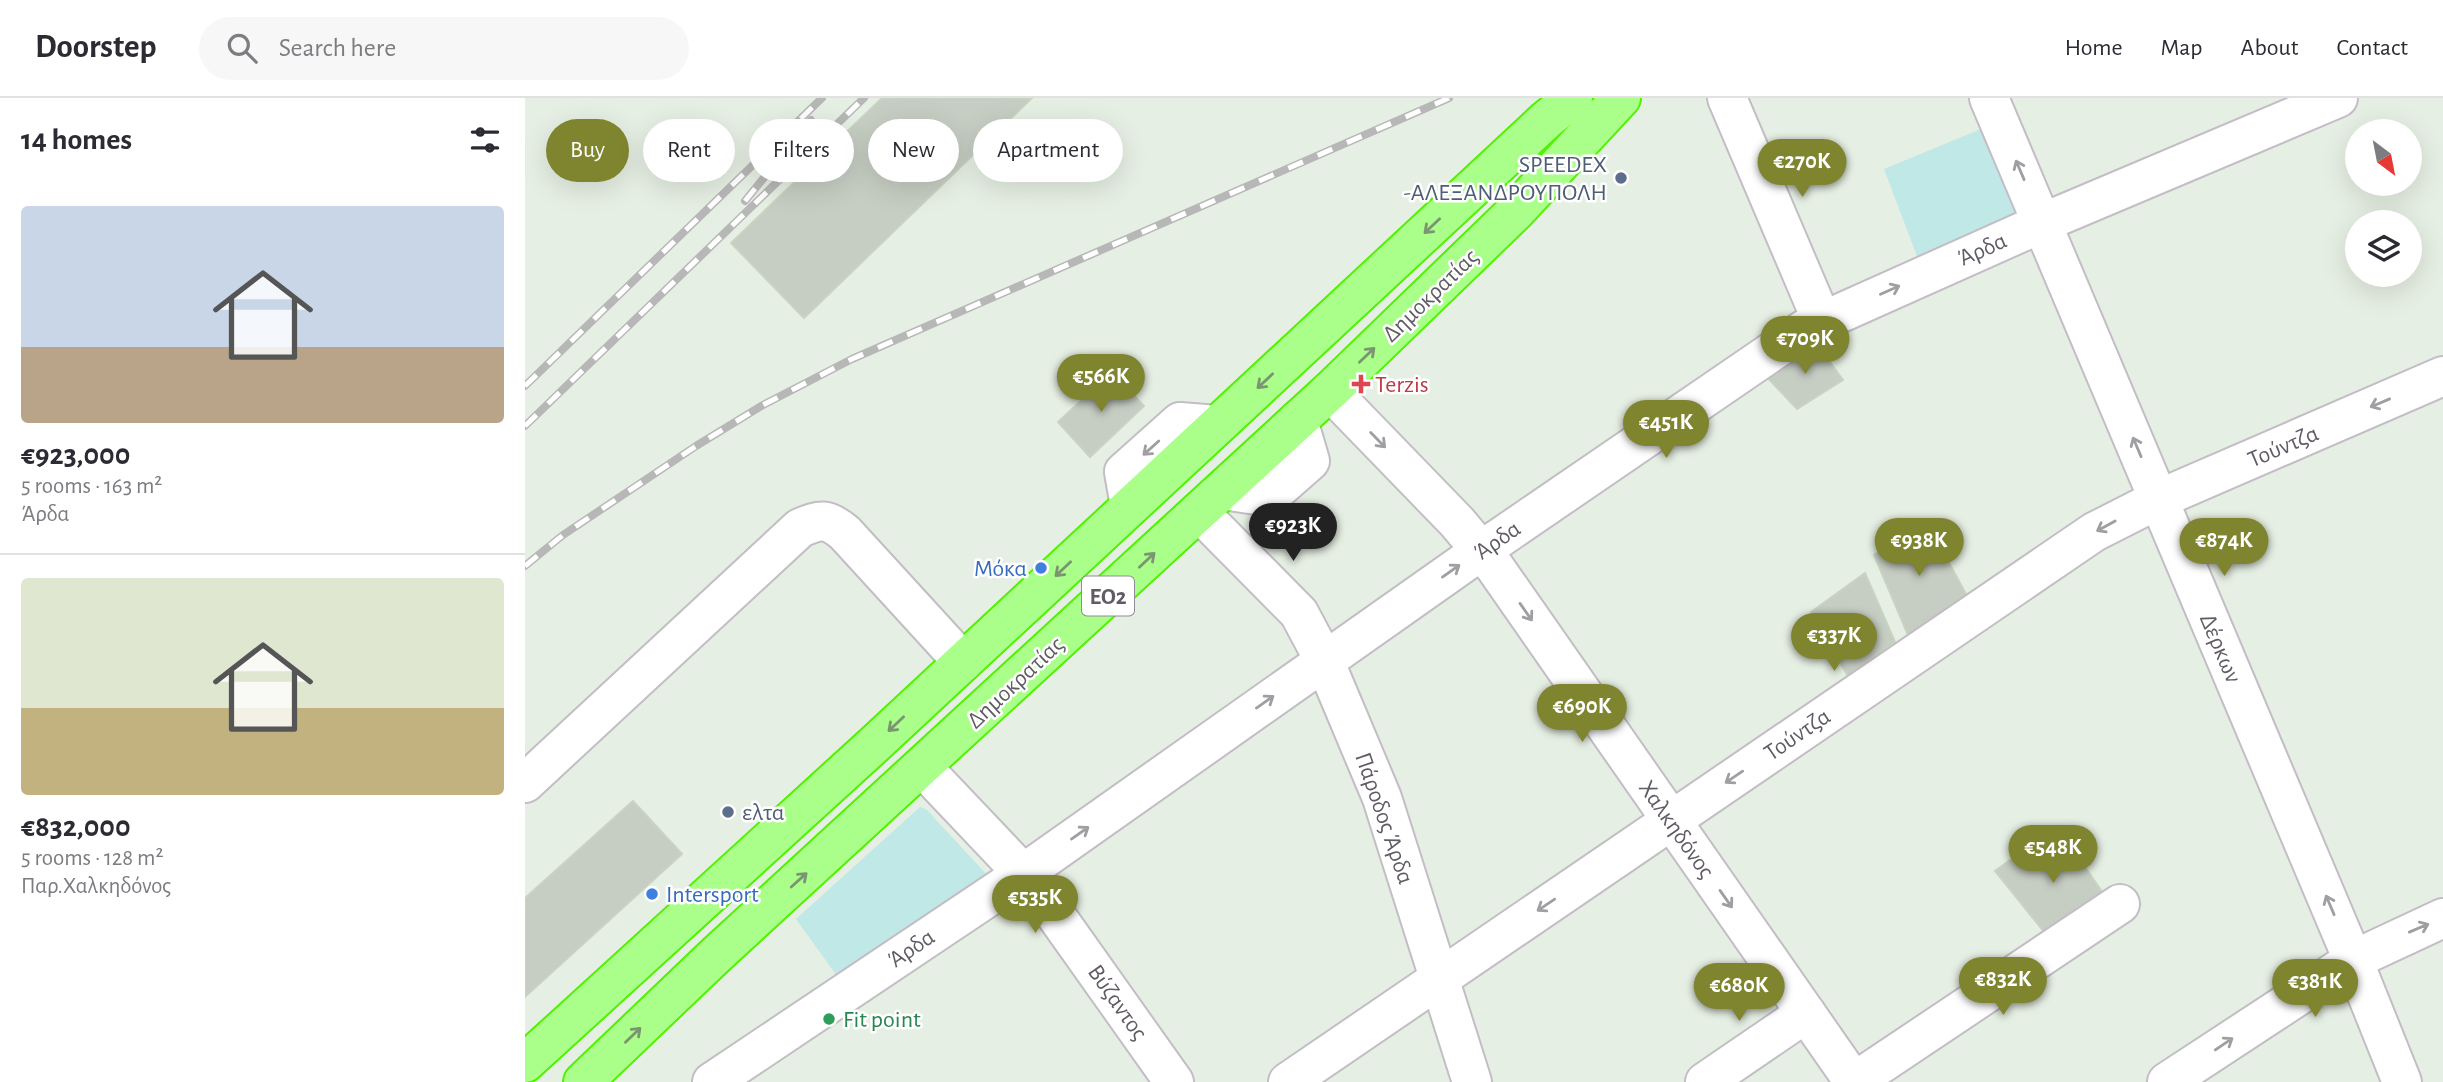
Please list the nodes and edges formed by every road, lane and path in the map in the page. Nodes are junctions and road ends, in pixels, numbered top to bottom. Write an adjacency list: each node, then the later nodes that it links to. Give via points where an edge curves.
1 (1573, 98): 14 (highway, Δημοκρατίας / ΕΟ2, one-way to 14)
2 (1621, 98): 9 (highway, Δημοκρατίας / ΕΟ2, one-way to 2, via 1515,212)
3 (1727, 98): 7 (street)
4 (1989, 98): 6 (street, Δέρκων, one-way to 4)
5 (2338, 98): 6 (street, Άρδα)
6 (2042, 222): 7 (street, Άρδα, one-way to 6); 10 (street, Δέρκων, one-way to 6)
7 (1822, 321): 12 (street, Άρδα)
8 (2443, 376): 10 (street, Τούντζα, one-way to 10)
9 (1330, 391): 11 (highway, Δημοκρατίας / ΕΟ2); 12 (street, Χαλκηδόνος, one-way to 12)
10 (2159, 499): 17 (street, Τούντζα, one-way to 17, via 2094,532); 21 (street, Δέρκων, one-way to 10)
11 (1211, 501): 13 (street, Πάροδος Άρδα, via 1299,613); 15 (highway, Δημοκρατίας / ΕΟ2, one-way to 11)
12 (1482, 550): 13 (street, Άρδα, one-way to 12); 17 (street, Χαλκηδόνος, one-way to 17)
13 (1324, 660): 18 (street, Άρδα, one-way to 13); 22 (street, Πάροδος Άρδα, via 1382,799)
14 (963, 662): 16 (street, via 845,533 833,523 818,520 800,528); 24 (highway, Δημοκρατίας / ΕΟ2, one-way to 24)
15 (922, 767): 18 (street, Βύζαντος); 25 (highway, Δημοκρατίας / ΕΟ2, one-way to 15)
16 (525, 783)
17 (1671, 820): 22 (street, Τούντζα, one-way to 22); 23 (street, Χαλκηδόνος, one-way to 23)
18 (1024, 873): 26 (street, Άρδα); 27 (street, Βύζαντος)
19 (2120, 904): 31 (street)
20 (2443, 918): 21 (street, one-way to 20)
21 (2353, 960): 32 (street, one-way to 21); 33 (street, Δέρκων)
22 (1438, 979): 28 (street, Τούντζα); 29 (street, Πάροδος Άρδα)
23 (1806, 1013): 30 (street); 31 (street, Χαλκηδόνος)
24 (525, 1063)
25 (583, 1082)
26 (712, 1082)
27 (1174, 1082)
28 (1288, 1082)
29 (1472, 1082)
30 (1705, 1082)
31 (1854, 1082)
32 (2167, 1082)
33 (2402, 1082)

